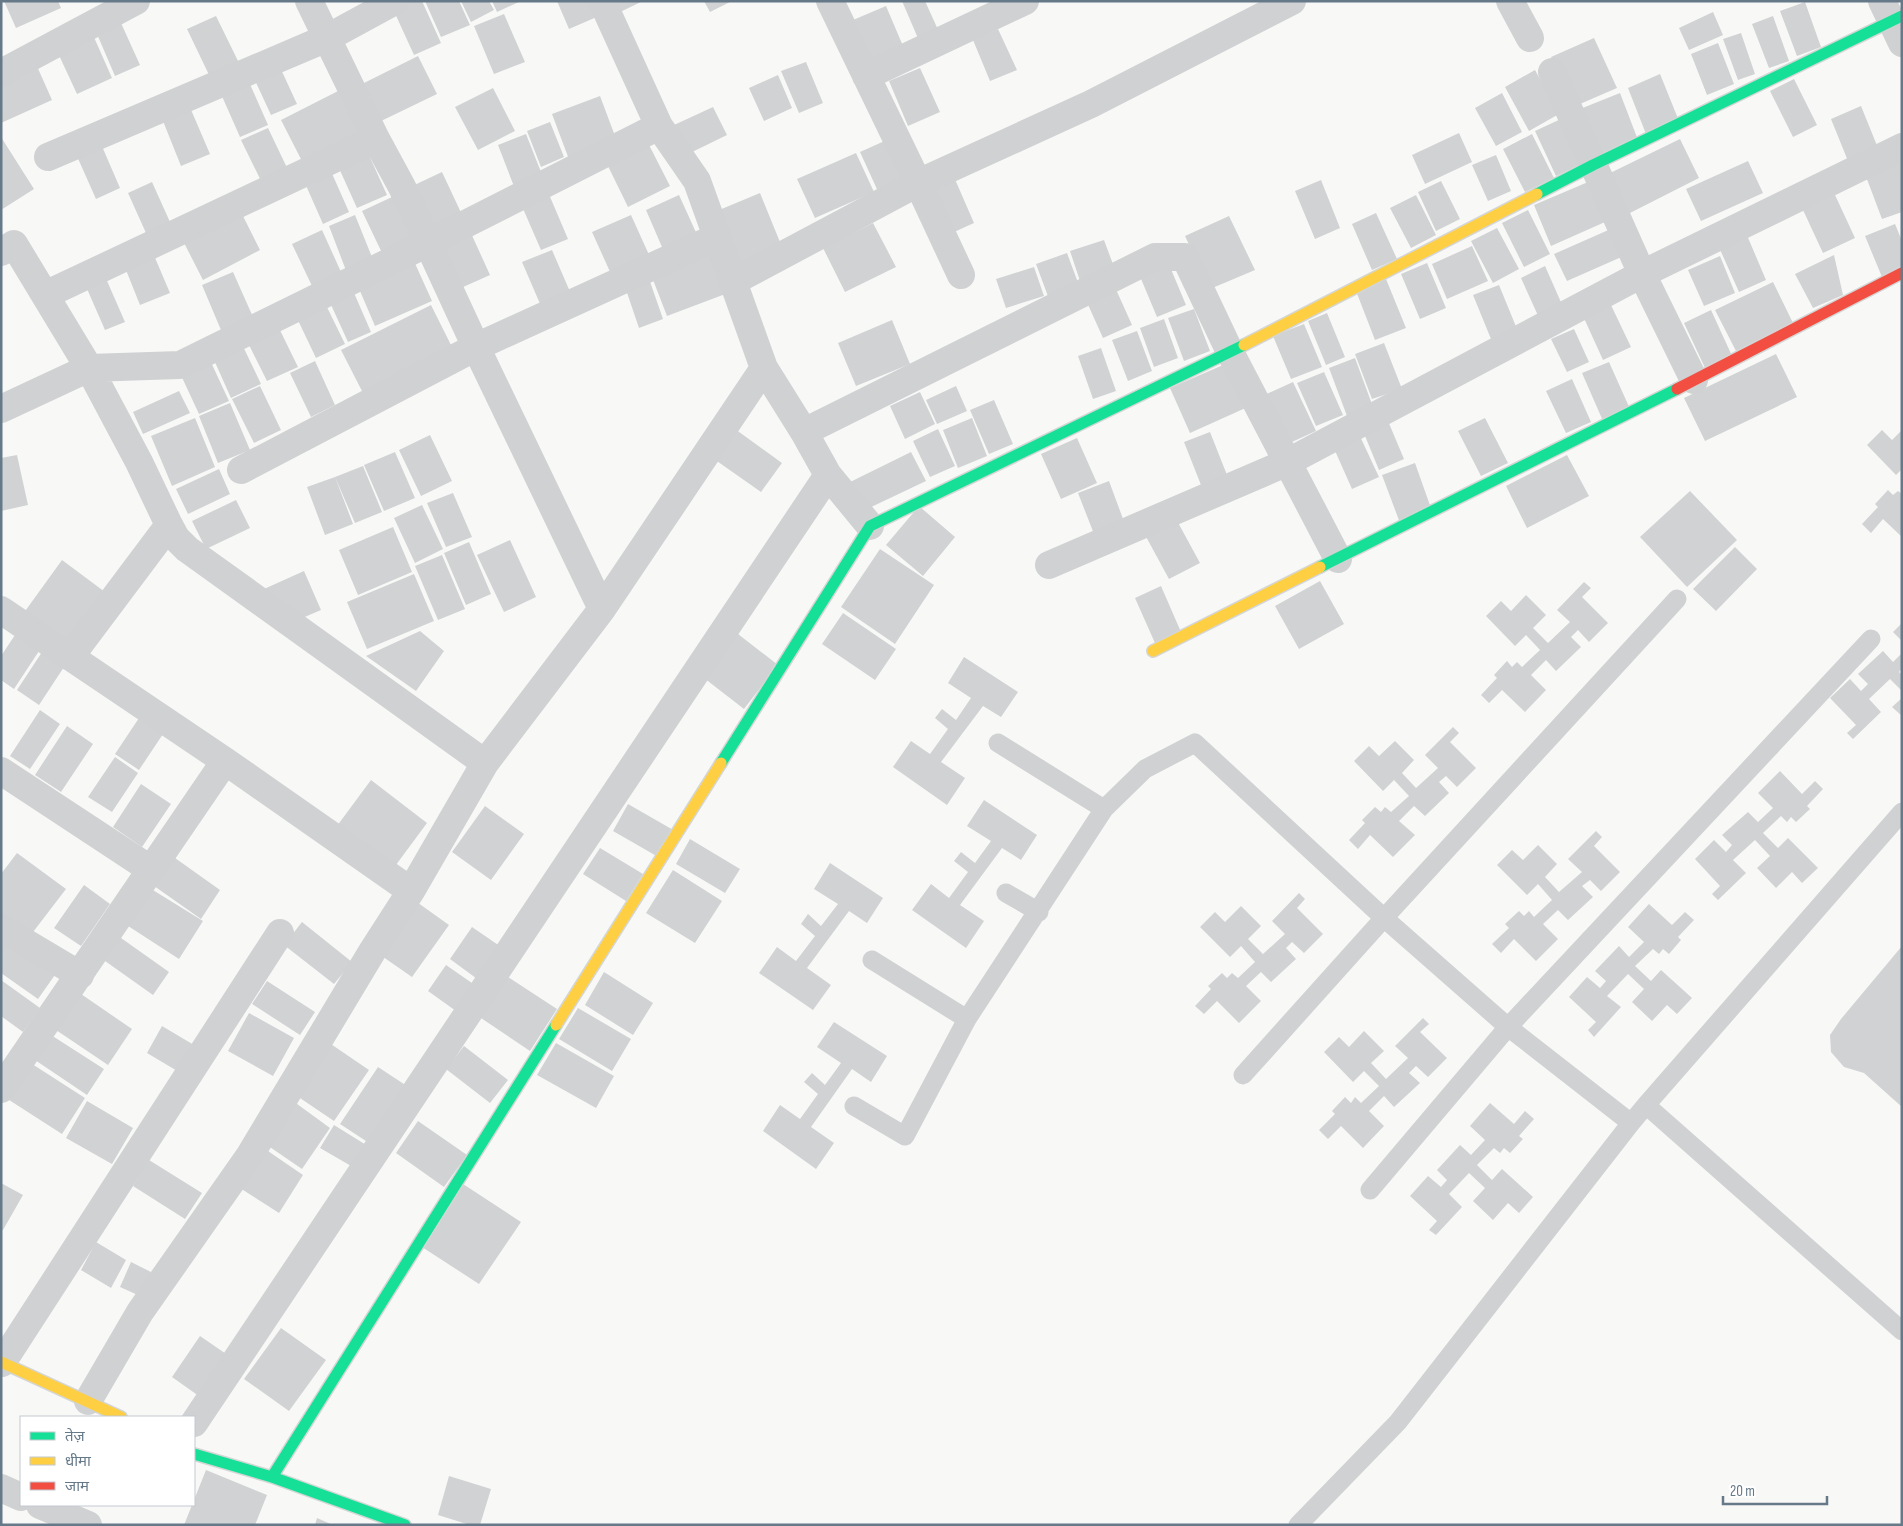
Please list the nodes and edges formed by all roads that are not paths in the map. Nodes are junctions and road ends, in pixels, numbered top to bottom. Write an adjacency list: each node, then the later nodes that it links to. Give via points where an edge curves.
1 (136, 1): 13 (street)
2 (309, 1): 10 (street)
3 (395, 1): 10 (street)
4 (602, 1): 15 (street)
5 (830, 1): 14 (street)
6 (1025, 1): 14 (street)
7 (1292, 1): 20 (street, via 1091,104)
8 (1510, 1): 11 (street)
9 (1894, 21): 19 (street)
10 (327, 38): 16 (street); 18 (street)
11 (1530, 38)
12 (1552, 72): 19 (street)
13 (1, 73)
14 (866, 76): 20 (street)
15 (659, 126): 21 (street, via 697,181); 22 (street)
16 (376, 139): 22 (street); 28 (street)
17 (1902, 146): 25 (street)
18 (48, 157)
19 (1592, 165): 25 (street); 30 (street)
20 (918, 183): 26 (street); 27 (street)
21 (717, 237): 27 (street); 29 (street)
22 (428, 243): 29 (street); 31 (street, via 180,365)
23 (1, 252): 28 (street, via 14,244)
24 (1902, 273): 33 (street)
25 (1642, 274): 33 (street); 36 (street)
26 (960, 275)
27 (734, 281): 32 (street)
28 (45, 295): 31 (street)
29 (476, 347): 37 (street); 44 (street)
30 (1230, 352): 35 (street, via 1185,257 1155,257); 36 (street); 40 (street)
31 (90, 368): 34 (street); 39 (street)
32 (764, 368): 35 (street); 44 (street)
33 (1694, 380): 41 (street)
34 (1, 409)
35 (804, 432): 38 (street)
36 (1288, 462): 41 (street); 42 (street)
37 (241, 470)
38 (828, 475): 40 (street); 76 (street)
39 (169, 525): 48 (street); 51 (street, via 187,549)
40 (870, 526): 78 (street)
41 (1338, 559): 47 (street)
42 (1049, 565)
43 (1677, 599): 59 (lane)
44 (602, 609): 51 (street)
45 (1, 610): 48 (street)
46 (1872, 639): 65 (lane)
47 (1153, 651)
48 (70, 656): 50 (street)
49 (998, 743): 53 (lane)
50 (225, 761): 55 (street); 56 (street)
51 (485, 763): 56 (street)
52 (1, 771): 55 (street)
53 (1104, 809): 58 (lane); 59 (lane, via 1145,769 1194,743)
54 (1902, 812): 68 (lane)
55 (150, 869): 63 (street)
56 (411, 891): 74 (street, via 250,1155 140,1312)
57 (1006, 893): 58 (lane)
58 (1039, 912): 64 (lane)
59 (1384, 918): 65 (lane); 66 (lane)
60 (1, 928): 63 (street)
61 (280, 933): 73 (street)
62 (872, 960): 64 (lane)
63 (80, 975): 67 (street)
64 (967, 1019): 69 (lane, via 905,1136)
65 (1508, 1027): 70 (lane); 71 (lane)
66 (1243, 1075)
67 (1, 1089)
68 (1646, 1104): 70 (lane); 72 (lane)
69 (854, 1106)
70 (1631, 1123): 84 (lane, via 1398,1422)
71 (1370, 1190)
72 (1902, 1332)
73 (2, 1362): 74 (street)
74 (88, 1401): 75 (street)
75 (119, 1416)
76 (195, 1422)
77 (195, 1454): 78 (street)
78 (272, 1477): 83 (street)
79 (1, 1488): 80 (street)
80 (20, 1497)
81 (42, 1506): 82 (street)
82 (88, 1525)
83 (405, 1525)
84 (1298, 1525)

